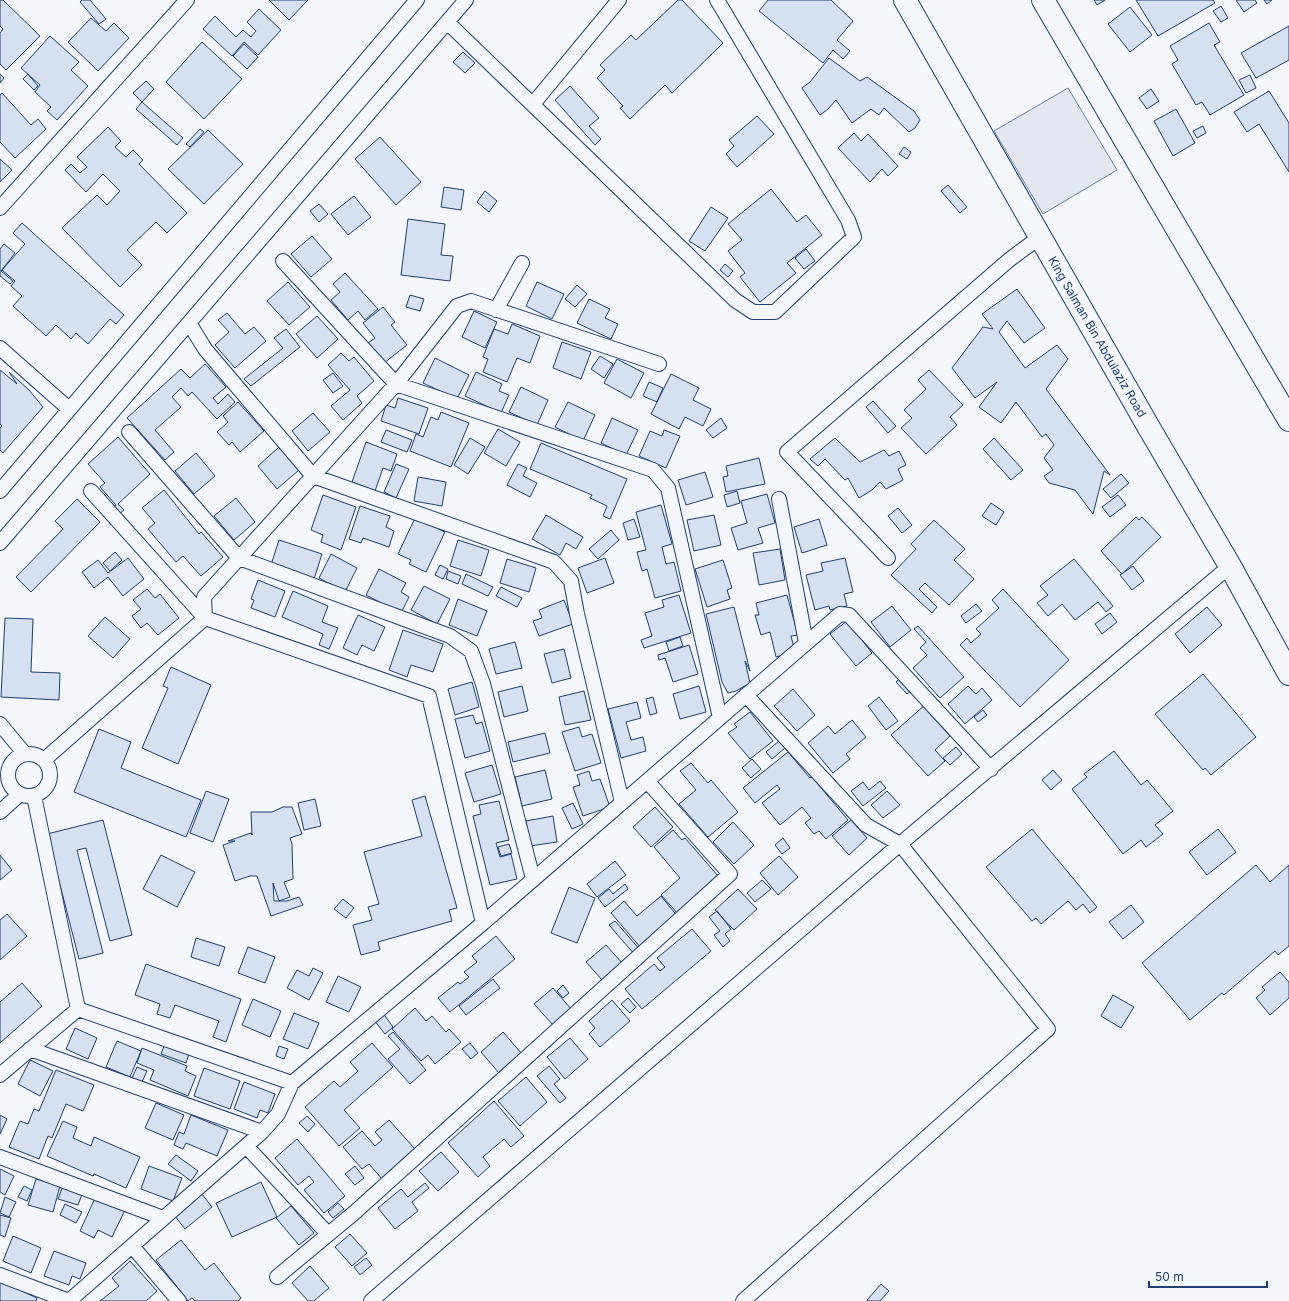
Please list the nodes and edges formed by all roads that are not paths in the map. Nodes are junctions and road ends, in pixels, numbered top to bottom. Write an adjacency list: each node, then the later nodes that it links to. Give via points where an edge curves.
1 (186, 0): 10 (street)
2 (417, 0): 19 (street)
3 (466, 0): 8 (street)
4 (619, 0): 9 (street)
5 (717, 0): 9 (street, via 848,220 854,237 775,312 754,312 735,300)
6 (905, 0): 11 (main road, King Salman Bin Abdulaziz Road)
7 (1043, 0): 20 (main road)
8 (448, 22): 9 (street); 15 (street)
9 (533, 104)
10 (0, 208)
11 (1040, 237): 28 (street, via 1009,260 787,452); 29 (main road, King Salman Bin Abdulaziz Road)
12 (283, 261): 18 (street)
13 (522, 263): 14 (street)
14 (496, 310): 17 (street); 18 (street, via 471,301 457,306)
15 (189, 323): 22 (street, via 205,349); 26 (street)
16 (0, 348): 19 (street)
17 (659, 364)
18 (396, 384): 22 (street); 34 (street, via 653,470 668,488)
19 (68, 409): 23 (street)
20 (1289, 420)
21 (129, 432): 27 (street)
22 (312, 476): 27 (street); 43 (street, via 554,562 571,581)
23 (0, 491)
24 (91, 491): 30 (street)
25 (779, 499): 31 (street)
26 (0, 543)
27 (239, 558): 30 (street, via 204,597); 46 (street, via 450,636 471,651 483,684)
28 (888, 558)
29 (1230, 566): 32 (main road, King Salman Bin Abdulaziz Road); 39 (street)
30 (205, 618): 38 (street); 47 (street, via 429,696)
31 (806, 643): 33 (street); 39 (street, via 840,614 849,615)
32 (1289, 674)
33 (746, 695): 34 (street); 45 (street, via 866,825)
34 (720, 718): 40 (street)
35 (0, 724): 36 (street)
36 (25, 754): 37 (street, via 13,760); 38 (street, via 39,756)
37 (5, 760): 41 (street, via 10,785)
38 (44, 760): 42 (street, via 48,766 49,781 46,788)
39 (991, 769): 45 (street)
40 (647, 781): 43 (street); 56 (street, via 730,874)
41 (20, 794): 42 (street); 44 (street)
42 (34, 796): 48 (street)
43 (622, 802): 46 (street)
44 (0, 812)
45 (900, 844): 60 (street); 63 (street, via 1048,1029)
46 (533, 879): 47 (street)
47 (483, 923): 51 (street)
48 (78, 1009): 49 (street); 51 (street)
49 (30, 1049): 50 (street); 52 (street)
50 (0, 1075)
51 (292, 1083): 52 (street, via 278,1114)
52 (262, 1132): 53 (street)
53 (246, 1146): 55 (street); 56 (street)
54 (0, 1157): 55 (street)
55 (163, 1218): 57 (street)
56 (328, 1234): 59 (street)
57 (132, 1246): 61 (street); 62 (street)
58 (0, 1275): 61 (street)
59 (277, 1277)
60 (376, 1299)
61 (69, 1301)
62 (178, 1301)
63 (743, 1301)

